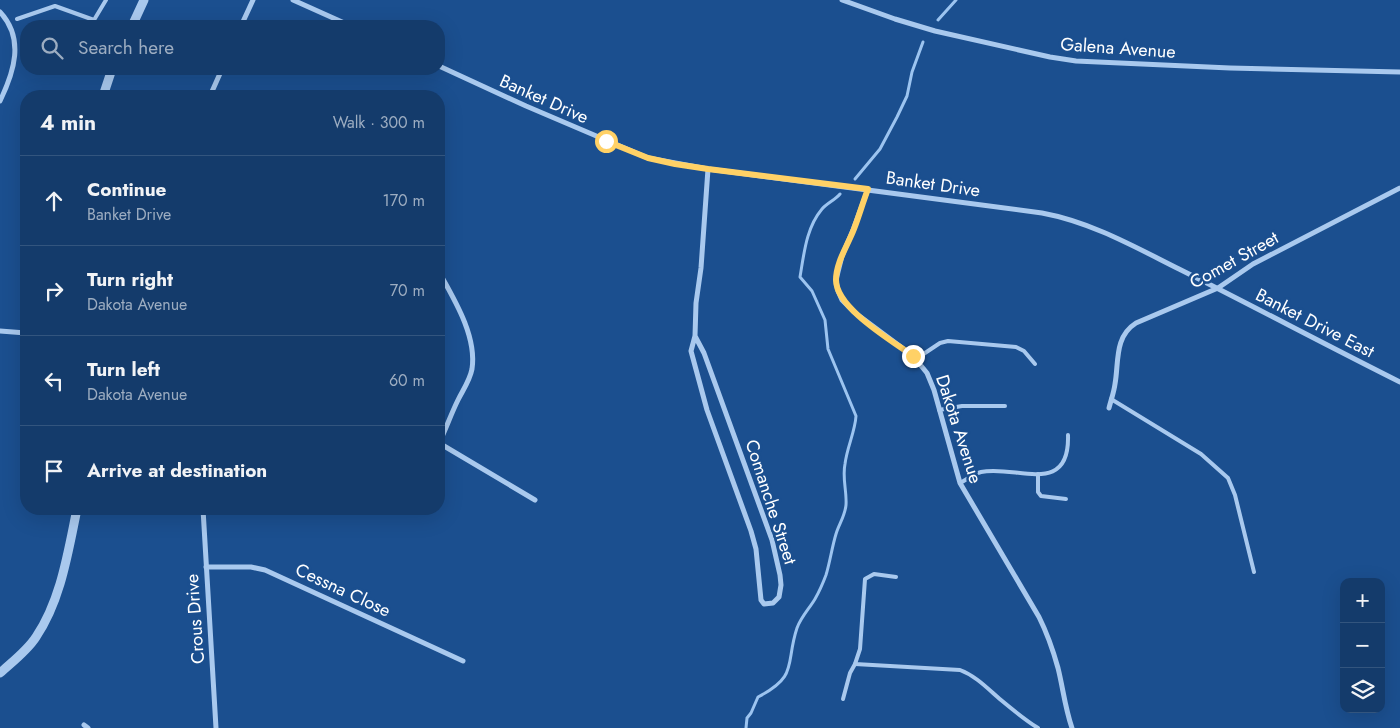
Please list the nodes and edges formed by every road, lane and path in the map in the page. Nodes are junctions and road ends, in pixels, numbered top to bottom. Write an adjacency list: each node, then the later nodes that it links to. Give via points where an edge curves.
1 (106, 0): 7 (lane, via 94,20 55,6)
2 (144, 0): 8 (street)
3 (253, 0): 9 (street)
4 (293, 0): 10 (street)
5 (842, 0): 12 (street, Galena Avenue, via 935,31 1076,62)
6 (0, 12): 17 (street, via 7,20 15,42 14,64)
7 (17, 19)
8 (135, 20)
9 (244, 20)
10 (338, 20)
11 (445, 69): 18 (street, Banket Drive, via 631,152)
12 (1400, 72)
13 (110, 75): 15 (street)
14 (219, 75): 16 (street)
15 (105, 90)
16 (213, 90)
17 (0, 101)
18 (708, 169): 20 (street, Banket Drive); 25 (street, Comanche Street)
19 (1400, 188): 22 (street, Comet Street, via 1268,256)
20 (868, 189): 22 (street, Banket Drive, via 1058,216 1098,229); 26 (street, Dakota Avenue, via 842,256 836,280 838,290 842,300 854,312)
21 (445, 283): 33 (street, via 460,310 472,358 468,380)
22 (1218, 288): 28 (street, Banket Drive East); 29 (street, Comet Street, via 1124,332)
23 (0, 332): 24 (street)
24 (20, 333)
25 (695, 336): 25 (street, Comanche Street, via 772,540 781,585 779,597 770,604 761,600 751,531 696,371 691,352)
26 (916, 359): 27 (lane, via 948,341 1016,347); 32 (street, Dakota Avenue, via 931,381)
27 (1035, 364)
28 (1400, 382)
29 (1111, 399): 31 (street, Comet Street); 43 (lane, via 1200,454 1228,478)
30 (1005, 406): 32 (lane, via 962,406)
31 (1109, 408)
32 (939, 410): 37 (street, Dakota Avenue)
33 (445, 430)
34 (1068, 435): 36 (lane, via 1065,461 1048,473)
35 (445, 447): 39 (street)
36 (1038, 474): 37 (lane, via 981,472); 38 (lane, via 1041,496)
37 (960, 484): 51 (street, Dakota Avenue, via 1039,616 1058,668)
38 (1066, 499)
39 (535, 500)
40 (76, 515): 47 (street, via 60,583 47,618 35,639)
41 (203, 515): 42 (street, Crous Drive)
42 (206, 567): 45 (street, Cessna Close, via 251,566 264,570); 49 (street, Crous Drive)
43 (1254, 572)
44 (896, 577): 46 (lane, via 874,574 865,579 860,649)
45 (463, 661)
46 (855, 664): 48 (lane); 50 (lane, via 966,672)
47 (0, 673)
48 (843, 699)
49 (216, 728)
50 (1038, 728)
51 (1072, 728)

